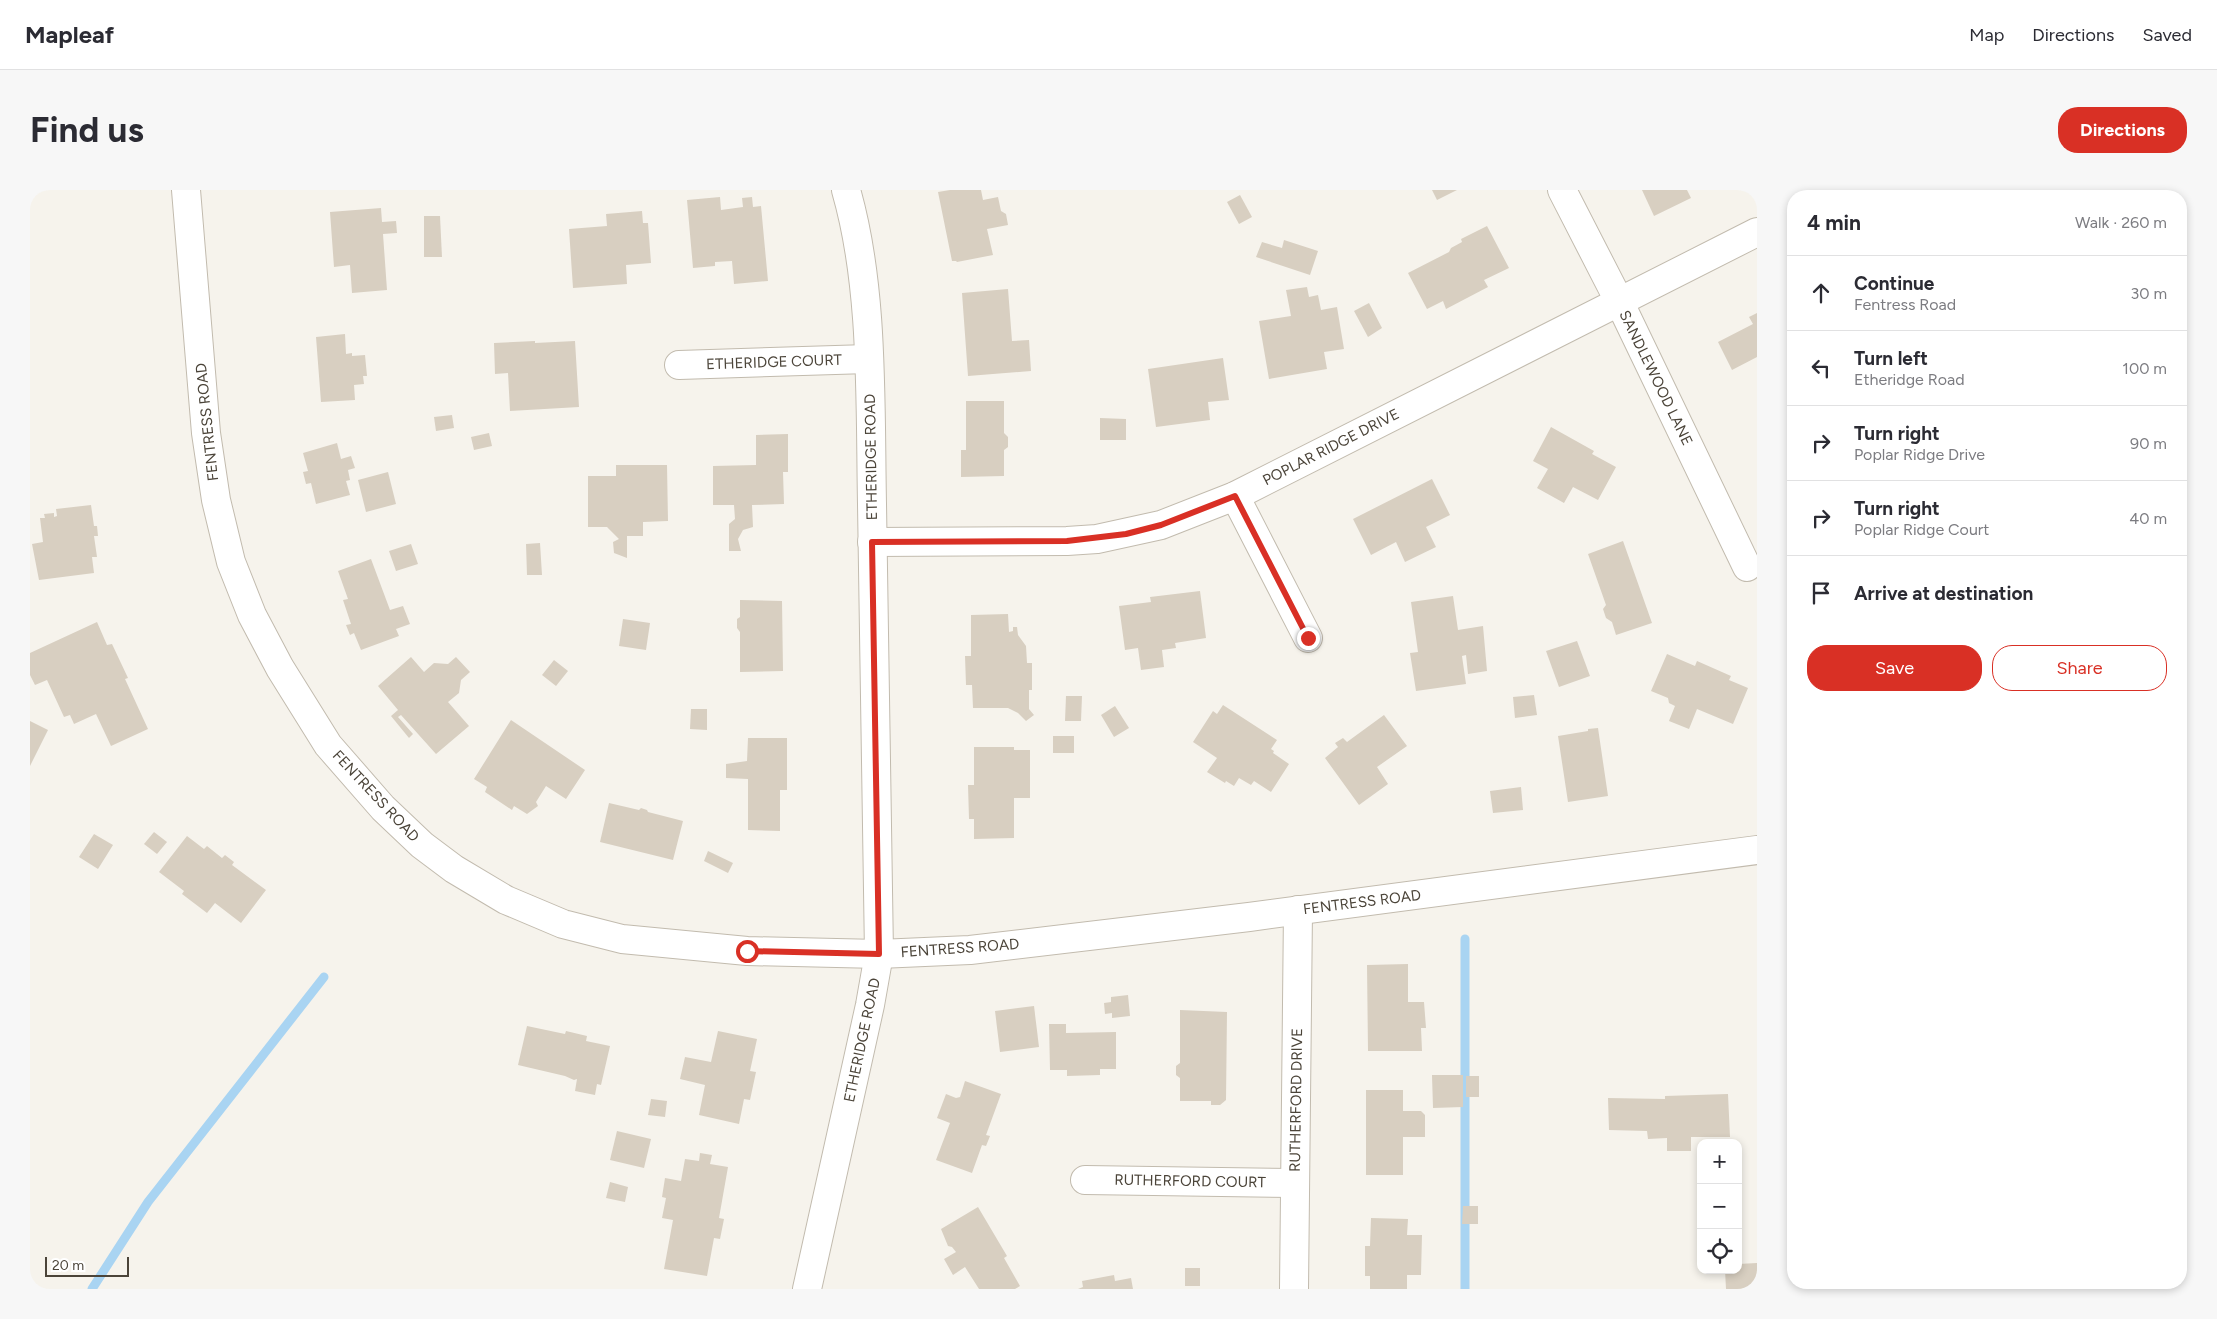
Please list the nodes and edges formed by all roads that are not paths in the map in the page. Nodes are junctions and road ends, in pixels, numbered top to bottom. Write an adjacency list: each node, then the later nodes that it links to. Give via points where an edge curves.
1 (186, 190): 14 (street, FENTRESS ROAD, via 206,433 216,500 231,562 252,615 280,668 328,745 383,808 422,845 454,869 506,900 562,924 622,939 687,946)
2 (846, 190): 6 (street, ETHERIDGE ROAD, via 857,233)
3 (1562, 190): 5 (street, SANDLEWOOD LANE)
4 (1757, 232): 5 (street, POPLAR RIDGE DRIVE)
5 (1618, 301): 8 (street, POPLAR RIDGE DRIVE); 10 (street, SANDLEWOOD LANE)
6 (868, 359): 7 (street, ETHERIDGE COURT); 9 (street, ETHERIDGE ROAD)
7 (679, 365)
8 (1235, 496): 9 (street, POPLAR RIDGE DRIVE, via 1161,525 1097,539); 11 (street)
9 (872, 542): 14 (street, ETHERIDGE ROAD)
10 (1747, 567)
11 (1308, 638)
12 (1757, 850): 13 (street, FENTRESS ROAD)
13 (1298, 910): 14 (street, FENTRESS ROAD, via 970,950); 16 (street, RUTHERFORD DRIVE)
14 (879, 954): 17 (street, ETHERIDGE ROAD)
15 (1085, 1180): 16 (street, RUTHERFORD COURT)
16 (1295, 1183): 18 (street, RUTHERFORD DRIVE)
17 (807, 1289)
18 (1294, 1289)

